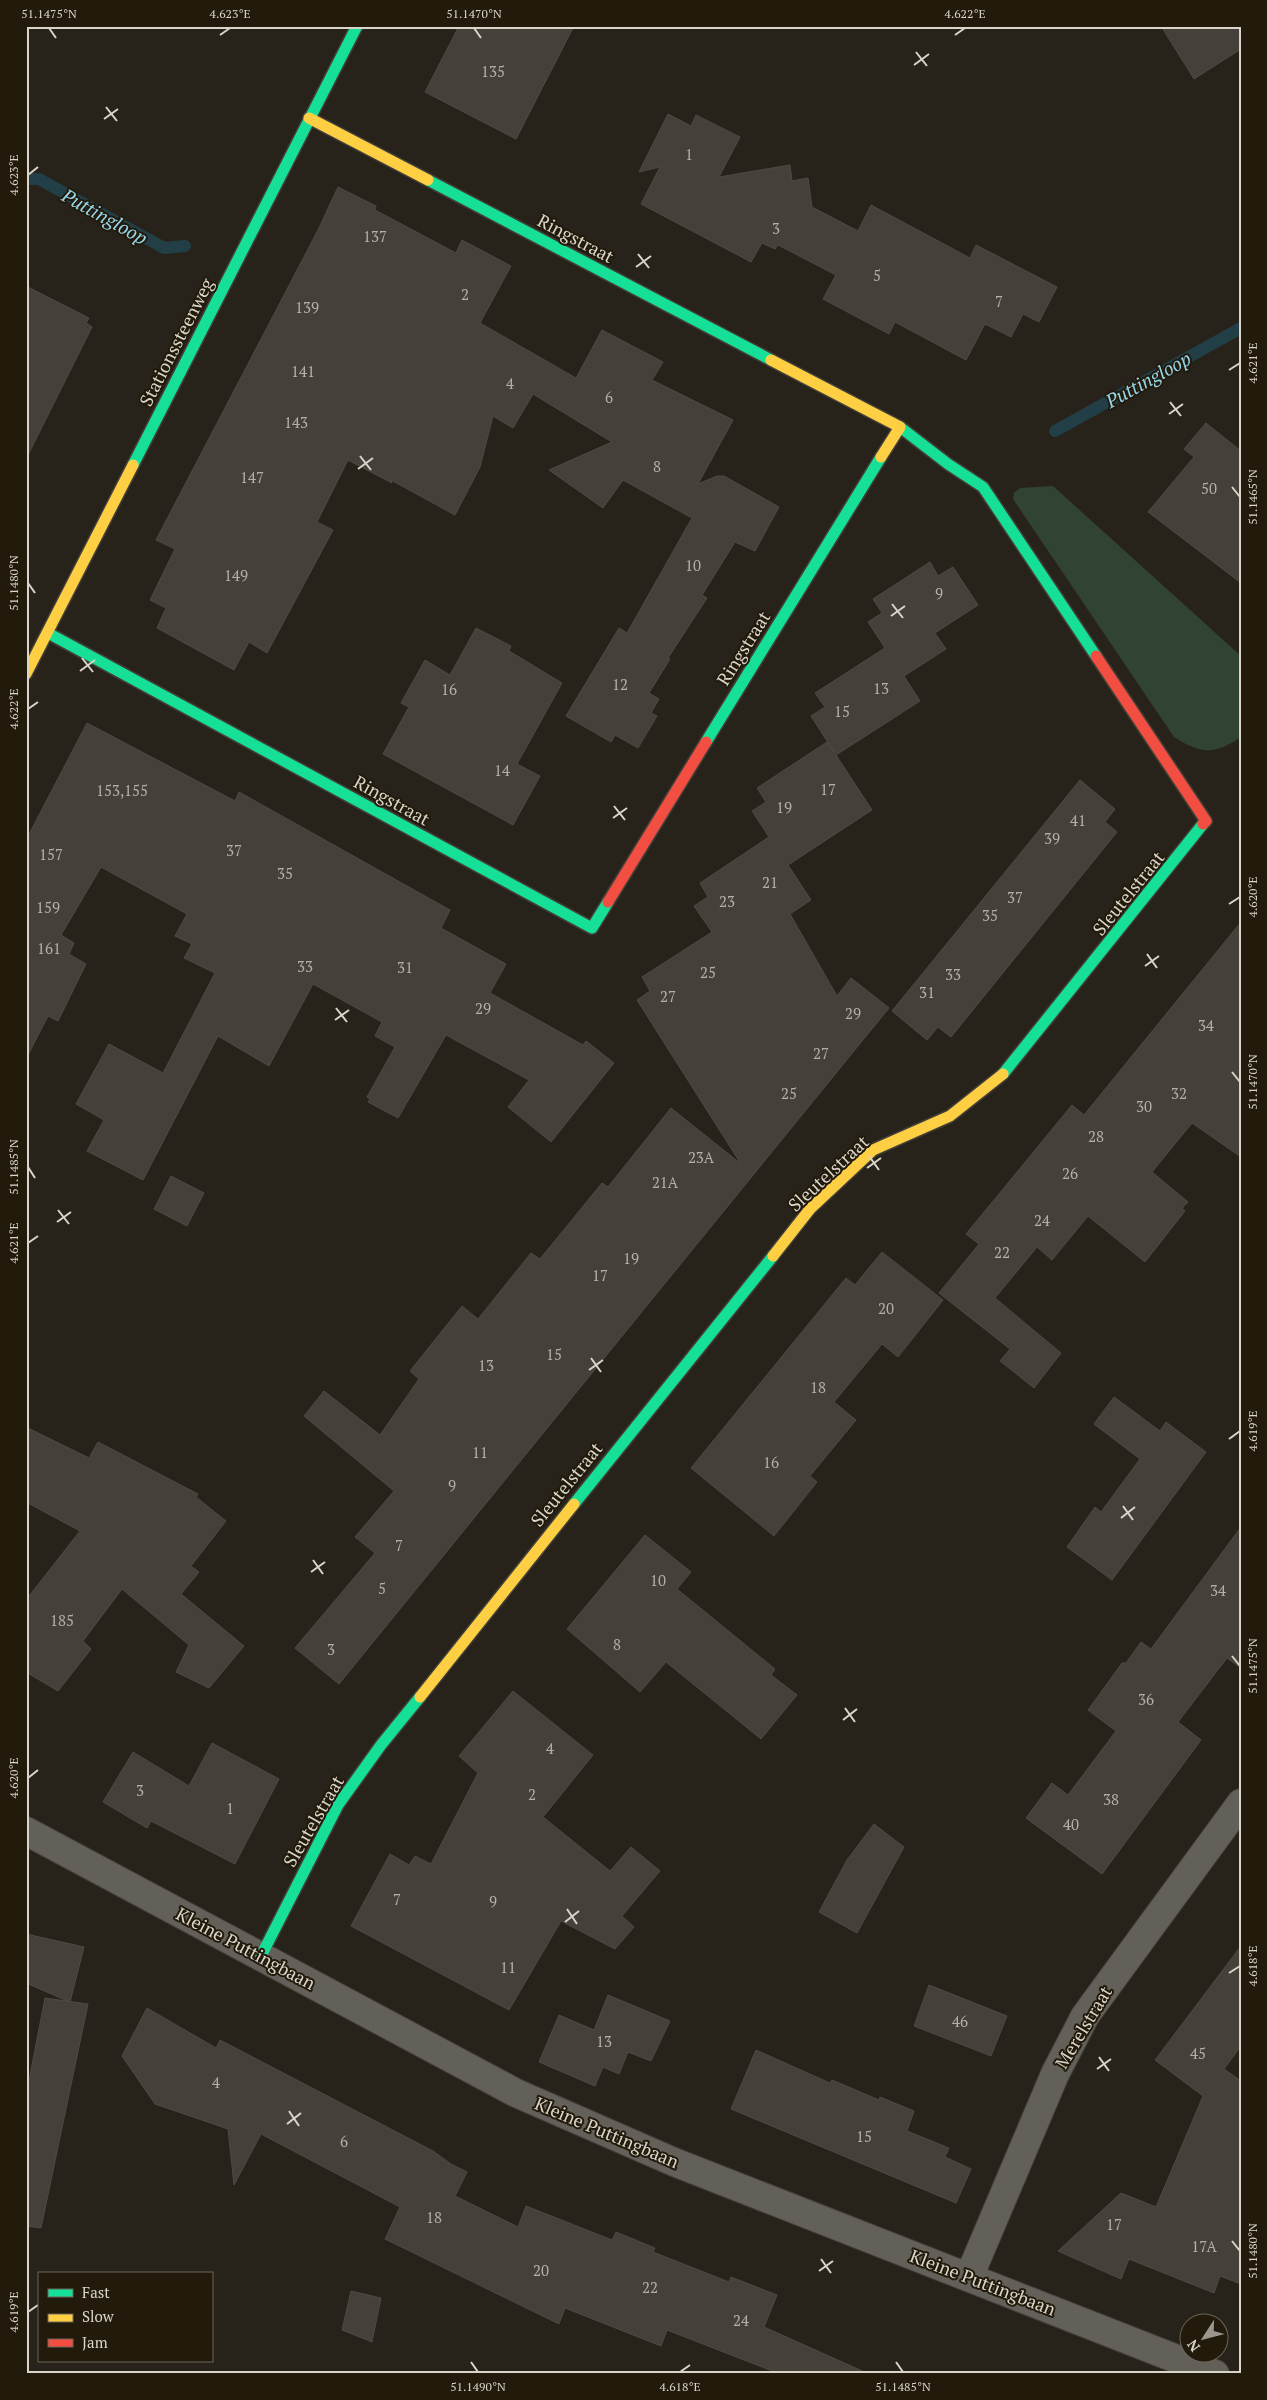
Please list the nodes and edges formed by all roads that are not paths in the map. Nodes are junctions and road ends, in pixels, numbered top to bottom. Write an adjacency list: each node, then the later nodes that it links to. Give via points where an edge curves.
1 (357, 26): 2 (street, Stationssteenweg)
2 (309, 118): 3 (street, Ringstraat); 4 (street, Stationssteenweg)
3 (900, 427): 4 (street, Ringstraat, via 592,928); 8 (street, Sleutelstraat, via 983,487 1206,821 1009,1070 950,1116 873,1150 810,1209 381,1745 338,1805)
4 (48, 633): 5 (street, Stationssteenweg)
5 (26, 674)
6 (1241, 1803): 9 (street, Merelstraat, via 1085,2016 1055,2074)
7 (26, 1831): 8 (street, Kleine Puttingbaan)
8 (261, 1956): 9 (street, Kleine Puttingbaan, via 516,2093 674,2162)
9 (970, 2277): 10 (street, Kleine Puttingbaan)
10 (1215, 2374)

